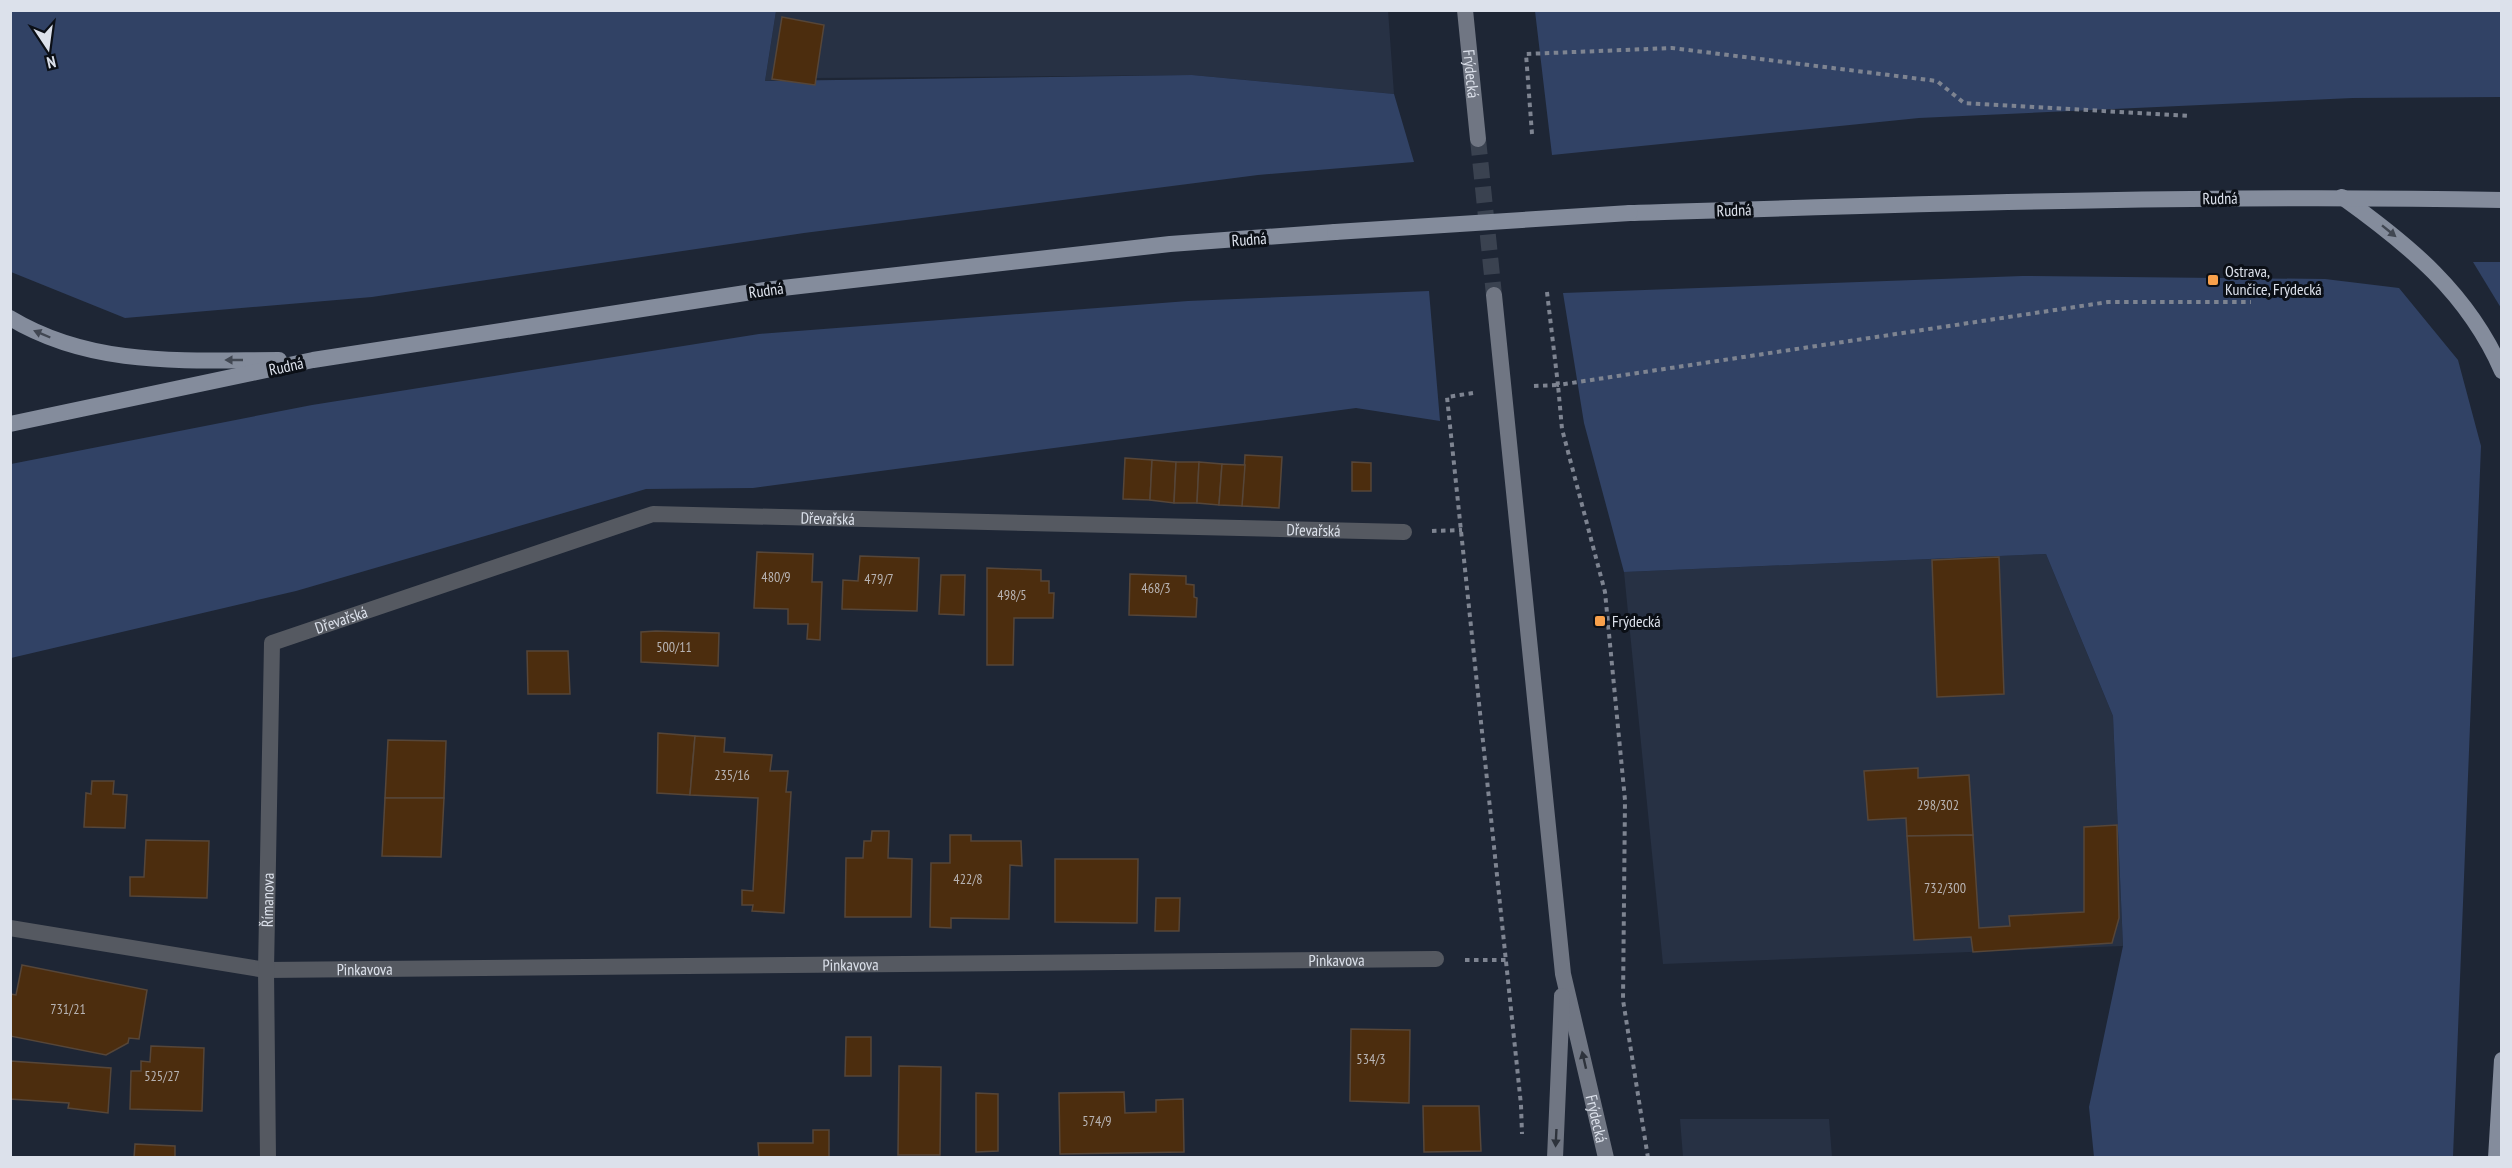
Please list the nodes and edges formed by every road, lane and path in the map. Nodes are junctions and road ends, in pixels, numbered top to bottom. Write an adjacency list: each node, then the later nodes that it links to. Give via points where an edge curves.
1 (1465, 10): 4 (main road, Frýdecká)
2 (2191, 116): 3 (path, via 1964,103 1936,81 1672,48 1526,54)
3 (1532, 134)
4 (1478, 139)
5 (2342, 197): 6 (main road, Rudná); 11 (main road, Rudná, bridge, via 1986,201 1630,213 1170,244 765,290); 12 (main road, one-way to 12, via 2404,244 2456,294 2487,340)
6 (2502, 200)
7 (1547, 292): 9 (path, via 1558,384 2108,302)
8 (1494, 295): 20 (main road, Frýdecká)
9 (2251, 302)
10 (10, 318): 11 (main road, one-way to 10, via 125,357 68,344)
11 (313, 360): 13 (main road, Rudná)
12 (2502, 371)
13 (10, 424)
14 (1404, 532): 15 (street, Dřevařská, via 653,514)
15 (272, 643): 19 (street, Římanova)
16 (10, 928): 19 (street, Pinkavova)
17 (1436, 959): 18 (path); 19 (street, Pinkavova)
18 (1507, 960)
19 (266, 970): 22 (street, Římanova)
20 (1563, 974): 23 (main road, Frýdecká, one-way to 23); 24 (main road, Frýdecká, one-way to 20)
21 (2502, 1060): 25 (main road)
22 (268, 1158)
23 (1556, 1158)
24 (1606, 1158)
25 (2496, 1158)

